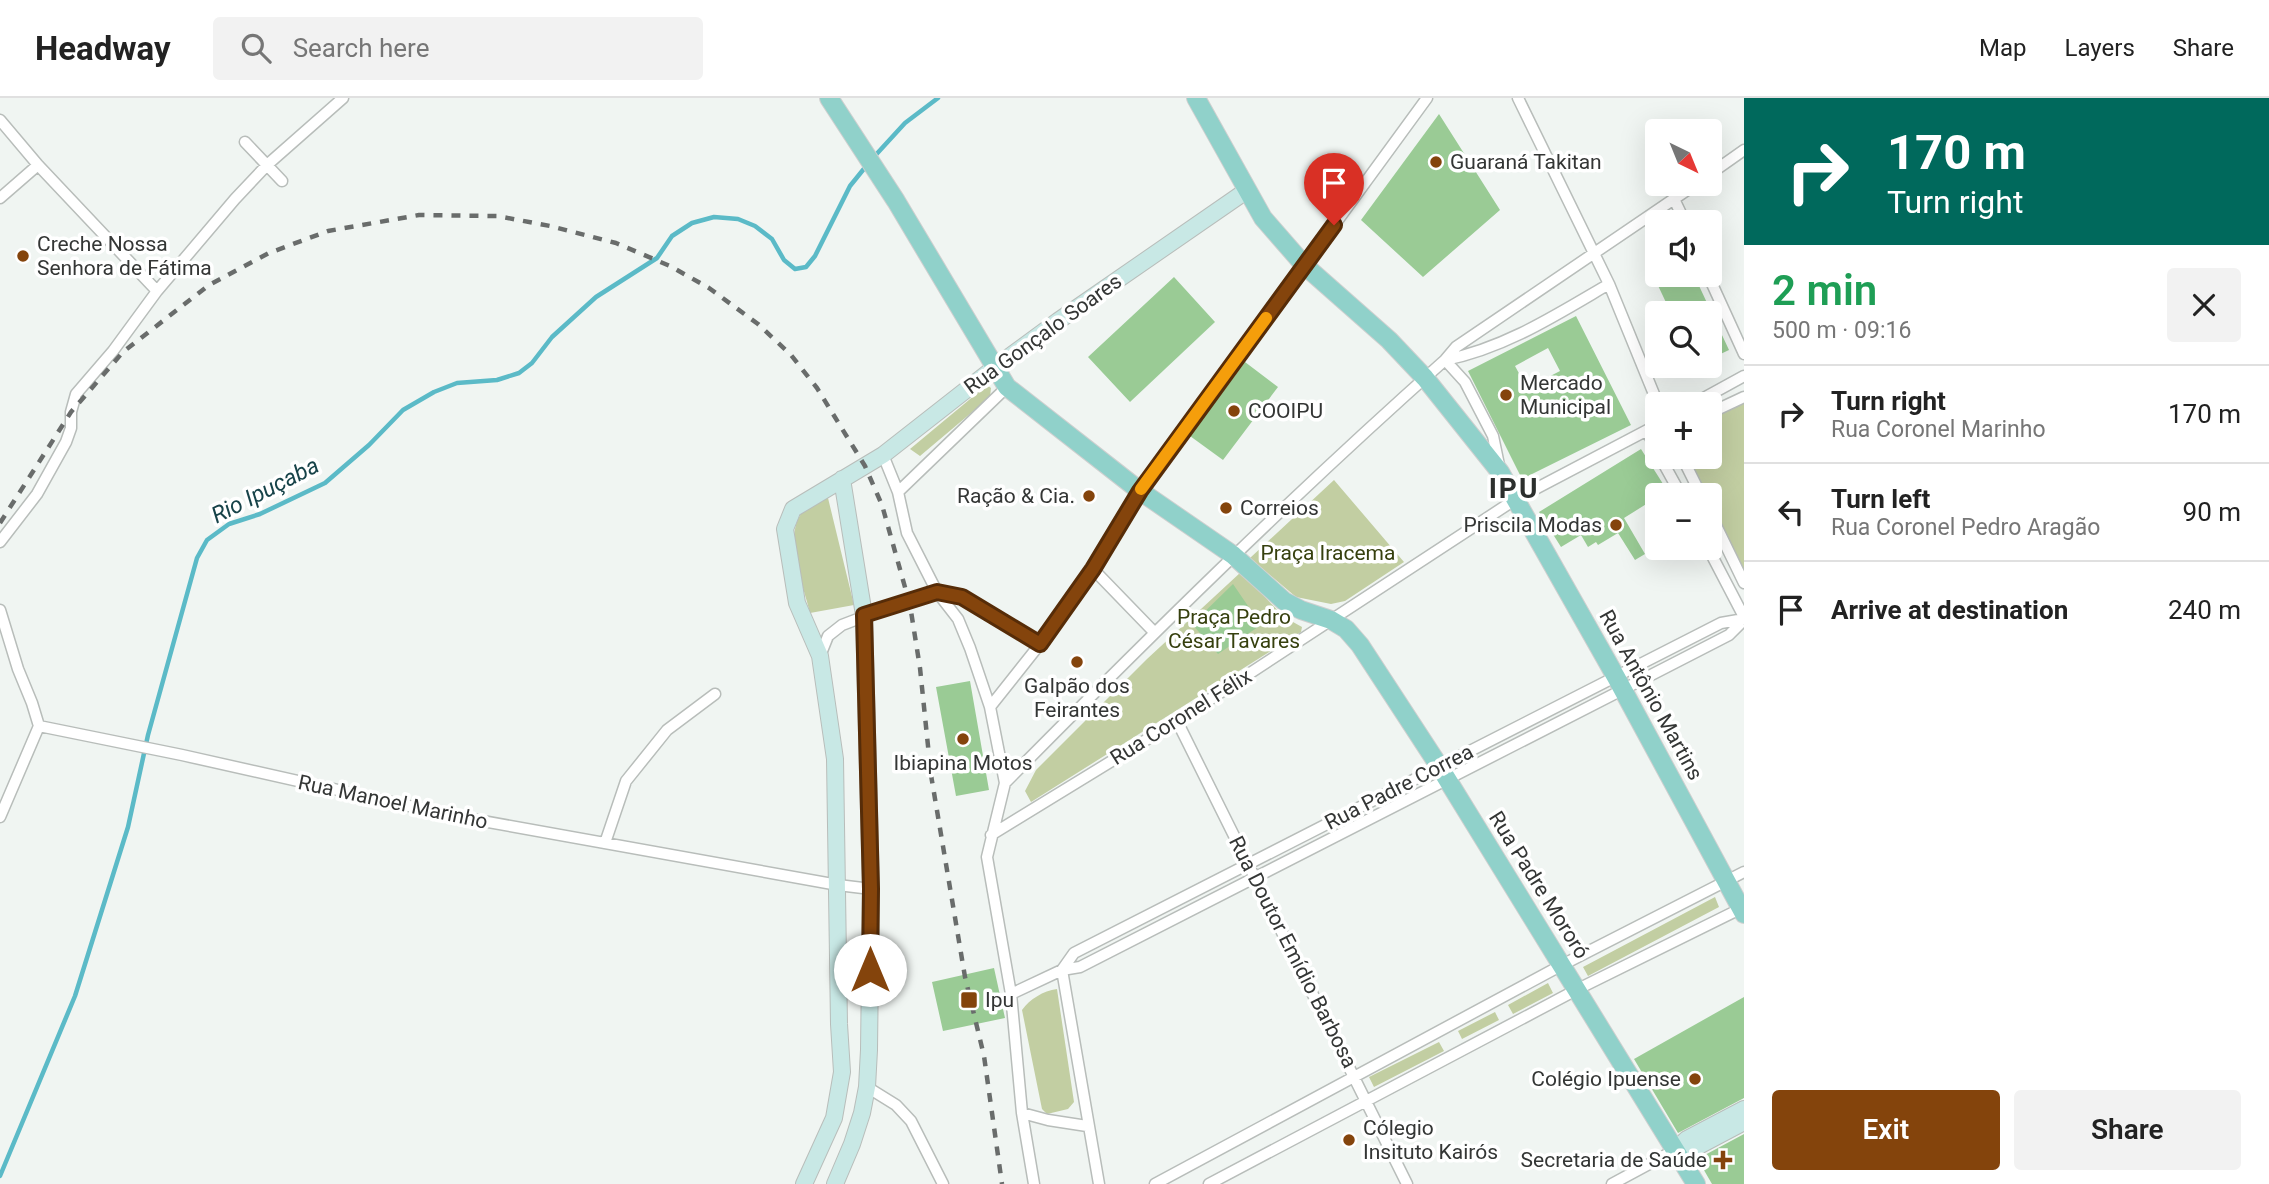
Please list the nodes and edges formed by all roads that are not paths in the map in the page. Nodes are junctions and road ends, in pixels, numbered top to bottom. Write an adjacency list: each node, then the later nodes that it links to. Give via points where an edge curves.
1 (342, 98): 10 (street)
2 (828, 98): 25 (main road, via 896,201)
3 (1196, 98): 13 (main road, Rua Antônio Martins)
4 (1427, 98): 19 (street)
5 (1518, 98): 18 (street)
6 (0, 120): 9 (street)
7 (245, 142): 10 (street)
8 (1744, 150): 11 (street)
9 (38, 165): 15 (street); 22 (street)
10 (267, 165): 12 (street); 22 (street)
11 (1722, 166)
12 (282, 181)
13 (1246, 191): 19 (main road, Rua Antônio Martins); 25 (street, Rua Gonçalo Soares)
14 (1678, 196): 16 (street)
15 (0, 198)
16 (1674, 199): 17 (street); 18 (street)
17 (1679, 210)
18 (1594, 253): 20 (street); 24 (street, via 1456,347)
19 (1304, 265): 27 (main road, Rua Antônio Martins); 37 (street)
20 (1609, 284): 24 (street, via 1498,345); 29 (street)
21 (1713, 287): 23 (street)
22 (157, 291): 41 (street, via 76,394 66,442 37,494)
23 (1744, 354)
24 (1445, 360): 27 (street); 35 (street, via 1465,382 1493,436)
25 (994, 368): 28 (main road); 34 (street, Rua Gonçalo Soares)
26 (1744, 376): 30 (street)
27 (1425, 378): 35 (main road, Rua Antônio Martins); 42 (street)
28 (1007, 387): 37 (main road); 38 (street, Rua Gonçalo Soares)
29 (1653, 392)
30 (1715, 392)
31 (1744, 397): 32 (street)
32 (1722, 407)
33 (1645, 432): 39 (street, Rua Coronel Félix)
34 (884, 455): 36 (street, Rua Gonçalo Soares); 38 (street)
35 (1500, 472): 39 (main road, Rua Antônio Martins)
36 (842, 479): 48 (street); 53 (street, Rua Gonçalo Soares, via 793,509 785,529 797,603)
37 (1140, 491): 42 (main road); 44 (street)
38 (898, 492): 46 (street, via 908,533)
39 (1516, 499): 50 (street, Rua Coronel Félix); 54 (main road, Rua Antônio Martins)
40 (1722, 538): 45 (street)
41 (0, 542)
42 (1233, 555): 50 (main road, via 1284,601); 51 (street)
43 (1714, 560): 49 (street)
44 (1093, 569): 51 (street); 52 (street)
45 (1744, 583)
46 (937, 592): 48 (street); 52 (street, via 962,597); 56 (street, via 958,619)
47 (0, 610): 58 (street)
48 (864, 615): 53 (street, via 828,636); 69 (street)
49 (1744, 619): 54 (street, Rua Padre Correa, via 1729,635)
50 (1331, 620): 57 (street, Rua Coronel Félix); 59 (main road, Rua Padre Mororó, via 1360,645)
51 (1154, 632): 60 (street)
52 (1040, 644): 56 (street)
53 (821, 656): 68 (street, Rua Gonçalo Soares, via 835,758)
54 (1619, 684): 59 (street, Rua Padre Correa); 67 (main road, Rua Antônio Martins)
55 (715, 694): 63 (street, via 667,730 626,780)
56 (990, 707): 60 (street)
57 (1177, 721): 62 (street, Rua Coronel Félix); 64 (street, Rua Doutor Emídio Barbosa)
58 (39, 726): 61 (street); 63 (street, Rua Manoel Marinho, via 449,815)
59 (1443, 773): 64 (street, Rua Padre Correa); 66 (street, Rua Padre Correa); 71 (main road, Rua Padre Mororó)
60 (1005, 783): 62 (street)
61 (0, 817)
62 (991, 835): 74 (street, via 987,857)
63 (605, 843): 68 (street, Rua Manoel Marinho)
64 (1248, 864): 66 (street, Rua Doutor Emídio Barbosa); 72 (street, Rua Padre Correa, via 1074,953)
65 (1744, 872): 67 (street)
66 (1255, 878): 72 (street, Rua Padre Correa, via 1080,967); 75 (street, Rua Doutor Emídio Barbosa)
67 (1727, 881): 70 (main road, Rua Antônio Martins); 71 (street)
68 (838, 885): 69 (street, Rua Manoel Marinho); 83 (street, Rua Gonçalo Soares, via 842,1072 834,1118)
69 (871, 889): 76 (street)
70 (1743, 909): 73 (street)
71 (1562, 965): 73 (main road, Rua Padre Mororó); 75 (street)
72 (1062, 970): 74 (street, Rua Padre Correa); 81 (street)
73 (1578, 989): 77 (street); 82 (main road, Rua Padre Mororó)
74 (1011, 994): 79 (street)
75 (1354, 1076): 77 (street, Rua Doutor Emídio Barbosa); 88 (street)
76 (867, 1087): 84 (street, via 852,1144); 85 (street, via 911,1121)
77 (1365, 1101): 89 (street); 90 (street, Rua Doutor Emídio Barbosa)
78 (1744, 1109): 82 (street)
79 (1021, 1113): 81 (street); 86 (street)
80 (1744, 1122): 82 (street, via 1692,1149)
81 (1087, 1126): 87 (street)
82 (1675, 1150): 91 (street); 92 (main road, Rua Padre Mororó)
83 (804, 1184)
84 (835, 1184)
85 (943, 1184)
86 (1034, 1184)
87 (1099, 1184)
88 (1154, 1184)
89 (1209, 1184)
90 (1407, 1184)
91 (1612, 1184)
92 (1696, 1184)

